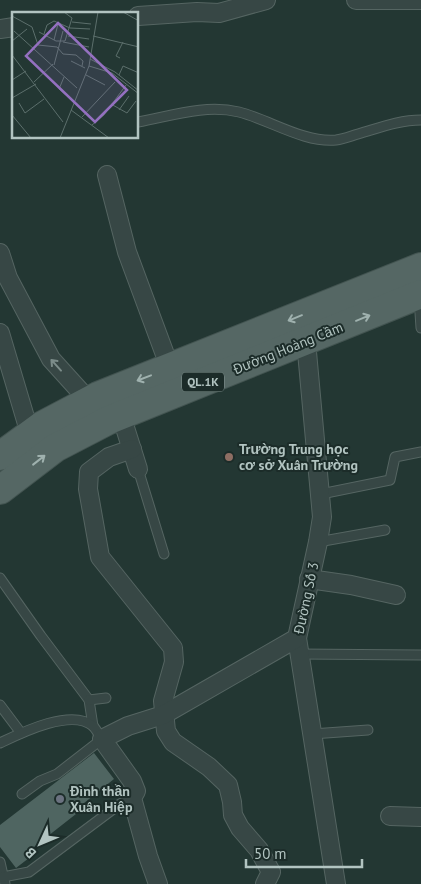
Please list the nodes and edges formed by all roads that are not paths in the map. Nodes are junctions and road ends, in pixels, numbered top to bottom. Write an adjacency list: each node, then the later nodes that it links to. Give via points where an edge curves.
1 (266, 0): 4 (street, via 219,13)
2 (356, 0): 3 (street)
3 (421, 0)
4 (196, 6): 5 (street)
5 (139, 16)
6 (421, 120): 7 (lane, via 406,120 337,140 309,139 240,112 220,109)
7 (139, 122)
8 (107, 175): 15 (street, via 127,252)
9 (0, 253): 16 (street, one-way to 9, via 51,359 8,278)
10 (421, 267): 15 (main road, Đường Hoàng Cầm / QL.1K, one-way to 15)
11 (420, 295): 12 (lane); 14 (main road, Đường Hoàng Cầm / QL.1K, one-way to 11)
12 (421, 328)
13 (0, 333): 18 (street)
14 (306, 341): 17 (main road, Đường Hoàng Cầm / QL.1K); 24 (street, Đường Số 3)
15 (170, 368): 16 (main road, Đường Hoàng Cầm / QL.1K, one-way to 16)
16 (89, 401): 18 (main road, Đường Hoàng Cầm / QL.1K)
17 (120, 415): 19 (street); 23 (main road, Đường Hoàng Cầm / QL.1K, one-way to 17, via 55,448)
18 (30, 434): 21 (main road, Đường Hoàng Cầm / QL.1K)
19 (132, 449): 22 (street); 36 (street, via 109,457 89,472 88,489 100,557 173,648 174,662 163,701)
20 (421, 452): 24 (lane, via 395,456 390,480)
21 (0, 456)
22 (138, 469): 27 (lane)
23 (0, 490)
24 (321, 494): 26 (street, Đường Số 3)
25 (385, 530): 26 (lane)
26 (318, 542): 29 (street, Đường Số 3)
27 (164, 554)
28 (0, 578): 34 (lane)
29 (309, 579): 30 (street); 31 (street, Đường Số 3)
30 (396, 595)
31 (298, 646): 32 (lane); 36 (street); 40 (street, Đường Số 3)
32 (421, 655)
33 (106, 698): 34 (lane)
34 (90, 700): 38 (lane)
35 (0, 705): 39 (lane)
36 (163, 715): 38 (street); 49 (street, via 166,731 173,742 228,785 233,815 259,850 270,872)
37 (368, 730): 40 (lane)
38 (97, 732): 39 (lane, via 79,720 58,720); 42 (lane, via 56,774); 43 (street, via 132,781 136,791)
39 (20, 733): 41 (lane)
40 (312, 734): 50 (street, Đường Số 3)
41 (0, 743)
42 (22, 794)
43 (132, 798): 47 (lane, via 29,872); 48 (street)
44 (390, 816): 45 (street)
45 (421, 817)
46 (0, 862): 47 (lane)
47 (4, 881)
48 (158, 884)
49 (265, 884)
50 (336, 884)

